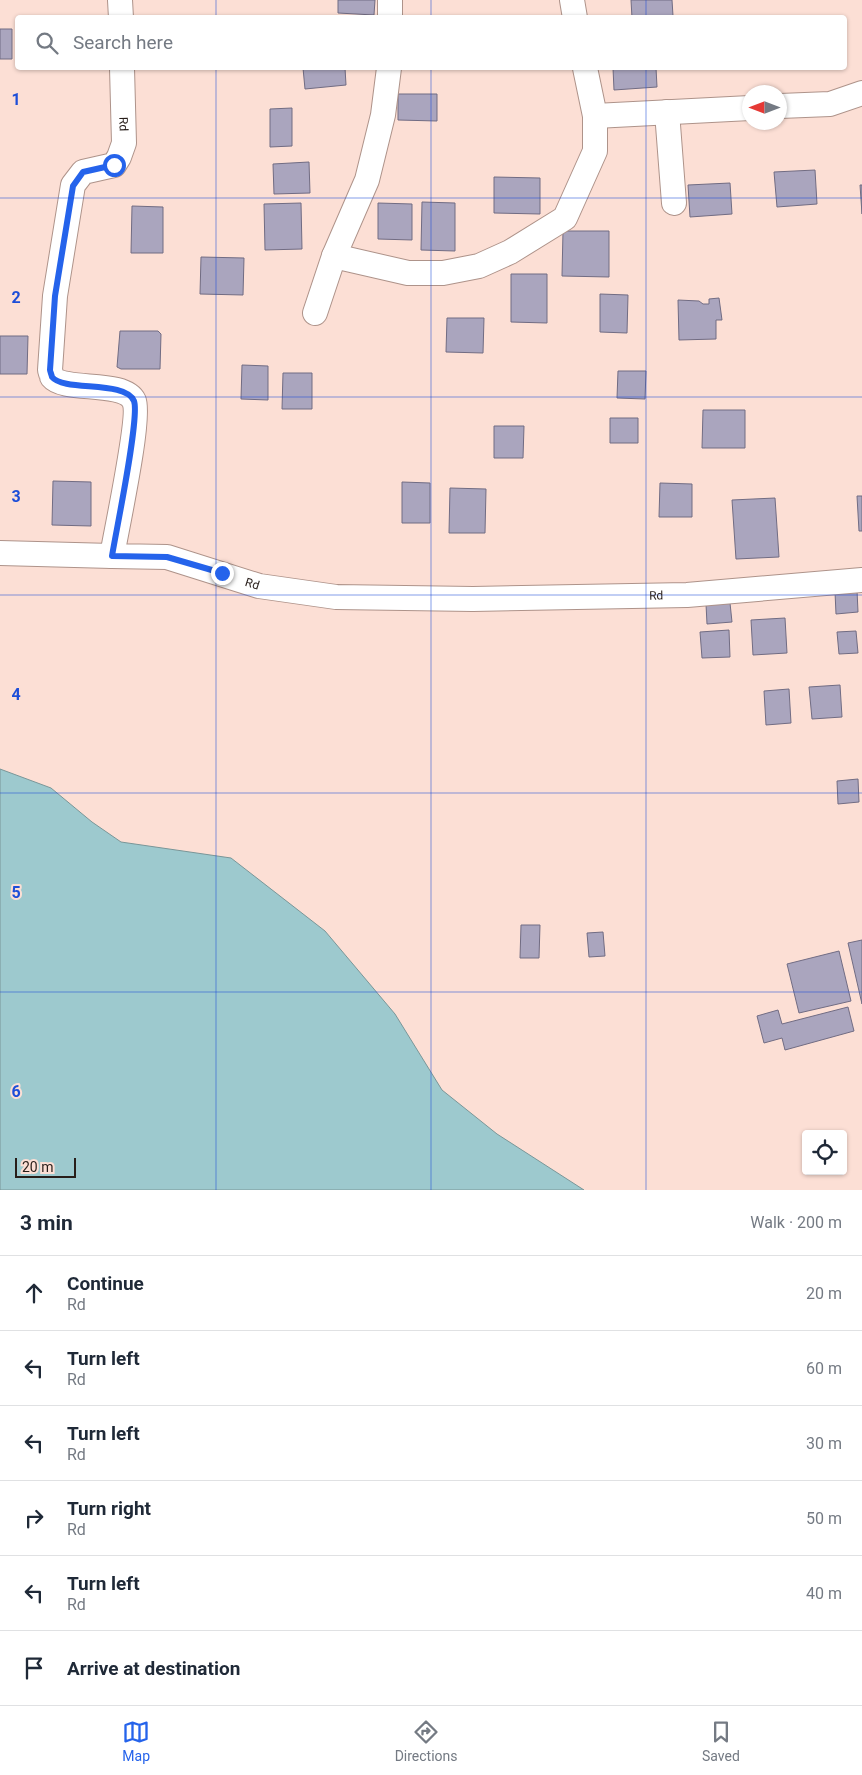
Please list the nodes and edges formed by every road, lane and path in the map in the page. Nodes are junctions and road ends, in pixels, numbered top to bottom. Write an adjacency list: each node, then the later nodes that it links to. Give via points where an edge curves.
1 (120, 0): 4 (street)
2 (390, 0): 5 (street)
3 (572, 0): 6 (street)
4 (121, 15)
5 (390, 15)
6 (574, 15)
7 (122, 70): 19 (street, Rd, via 124,143 119,157 114,165 83,172 73,186 55,296 50,370 52,377 60,383 121,392 130,395 135,403)
8 (389, 70): 16 (street, via 383,114 366,180)
9 (585, 70): 14 (street)
10 (862, 93): 11 (street, via 830,104)
11 (787, 106)
12 (742, 108): 13 (street)
13 (667, 112): 14 (street); 15 (street)
14 (595, 116): 16 (street, via 595,152 565,218 510,252 479,266 443,273 408,273)
15 (674, 203)
16 (334, 256): 17 (street)
17 (314, 313)
18 (0, 553): 19 (street)
19 (112, 556): 20 (street, Rd, via 167,557 258,586 336,597 473,599 686,595)
20 (862, 580)

